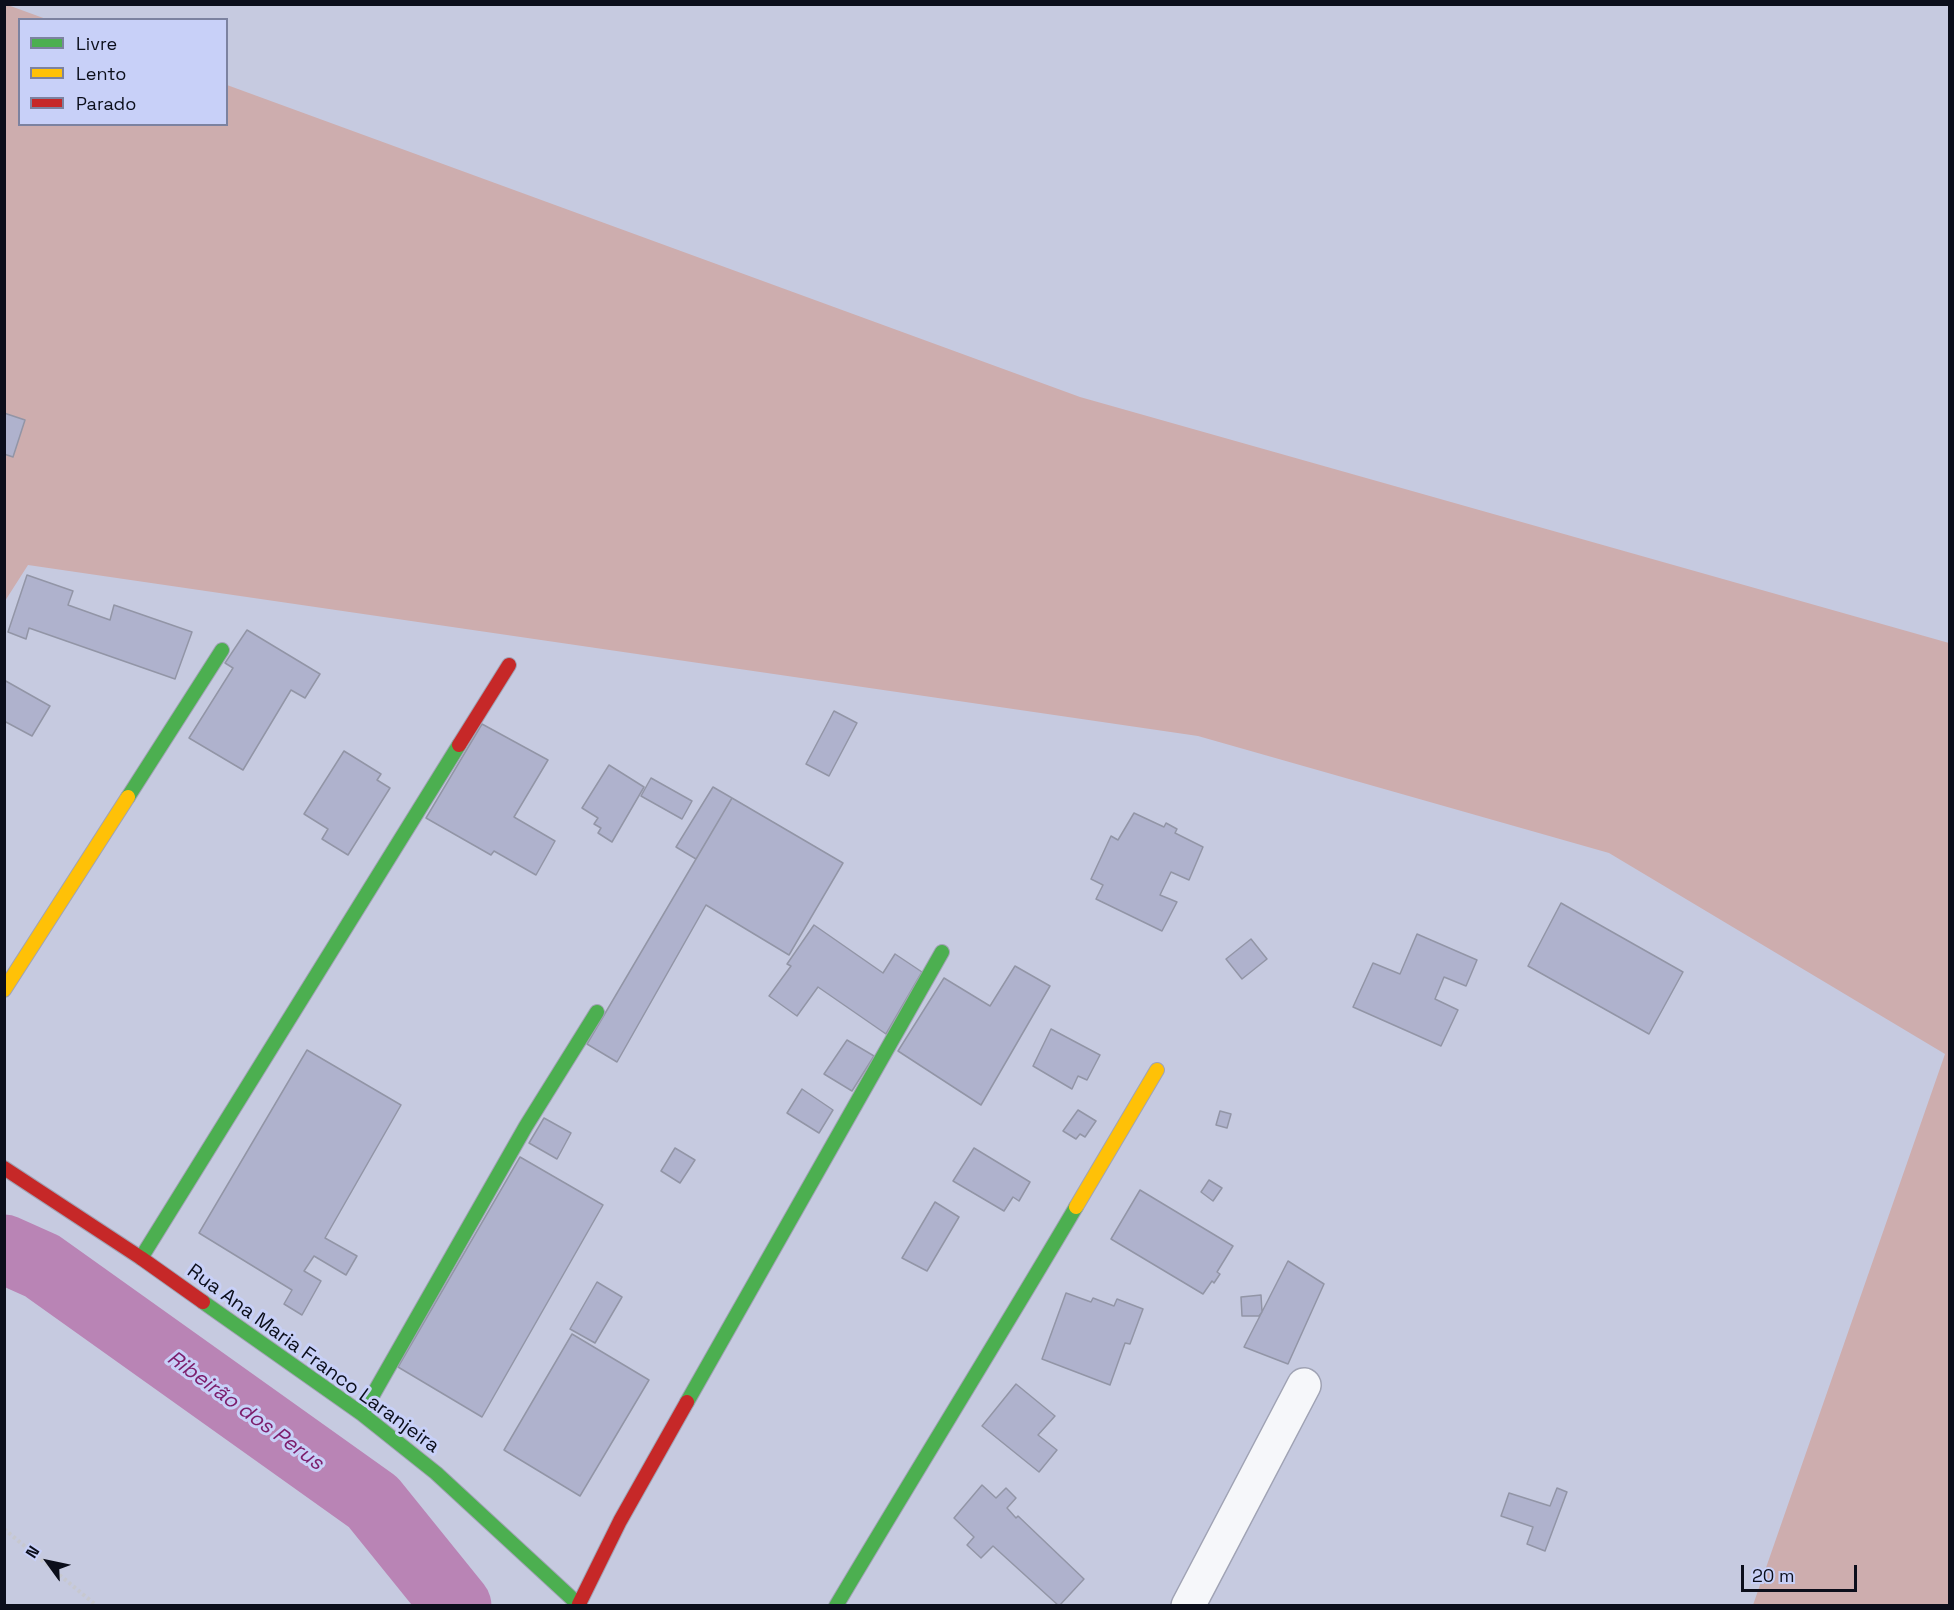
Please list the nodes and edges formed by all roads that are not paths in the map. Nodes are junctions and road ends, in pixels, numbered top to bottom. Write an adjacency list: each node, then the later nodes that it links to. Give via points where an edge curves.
1 (222, 650): 4 (street)
2 (509, 664): 8 (street)
3 (942, 952): 11 (street, via 620,1521)
4 (4, 990)
5 (597, 1012): 10 (street, via 526,1126)
6 (1157, 1070): 12 (street)
7 (4, 1168): 8 (street, Rua Ana Maria Franco Laranjeira)
8 (141, 1258): 10 (street, Rua Ana Maria Franco Laranjeira)
9 (1304, 1385): 13 (street)
10 (362, 1413): 11 (street, Rua Ana Maria Franco Laranjeira, via 435,1473)
11 (579, 1605)
12 (836, 1605)
13 (1188, 1605)

